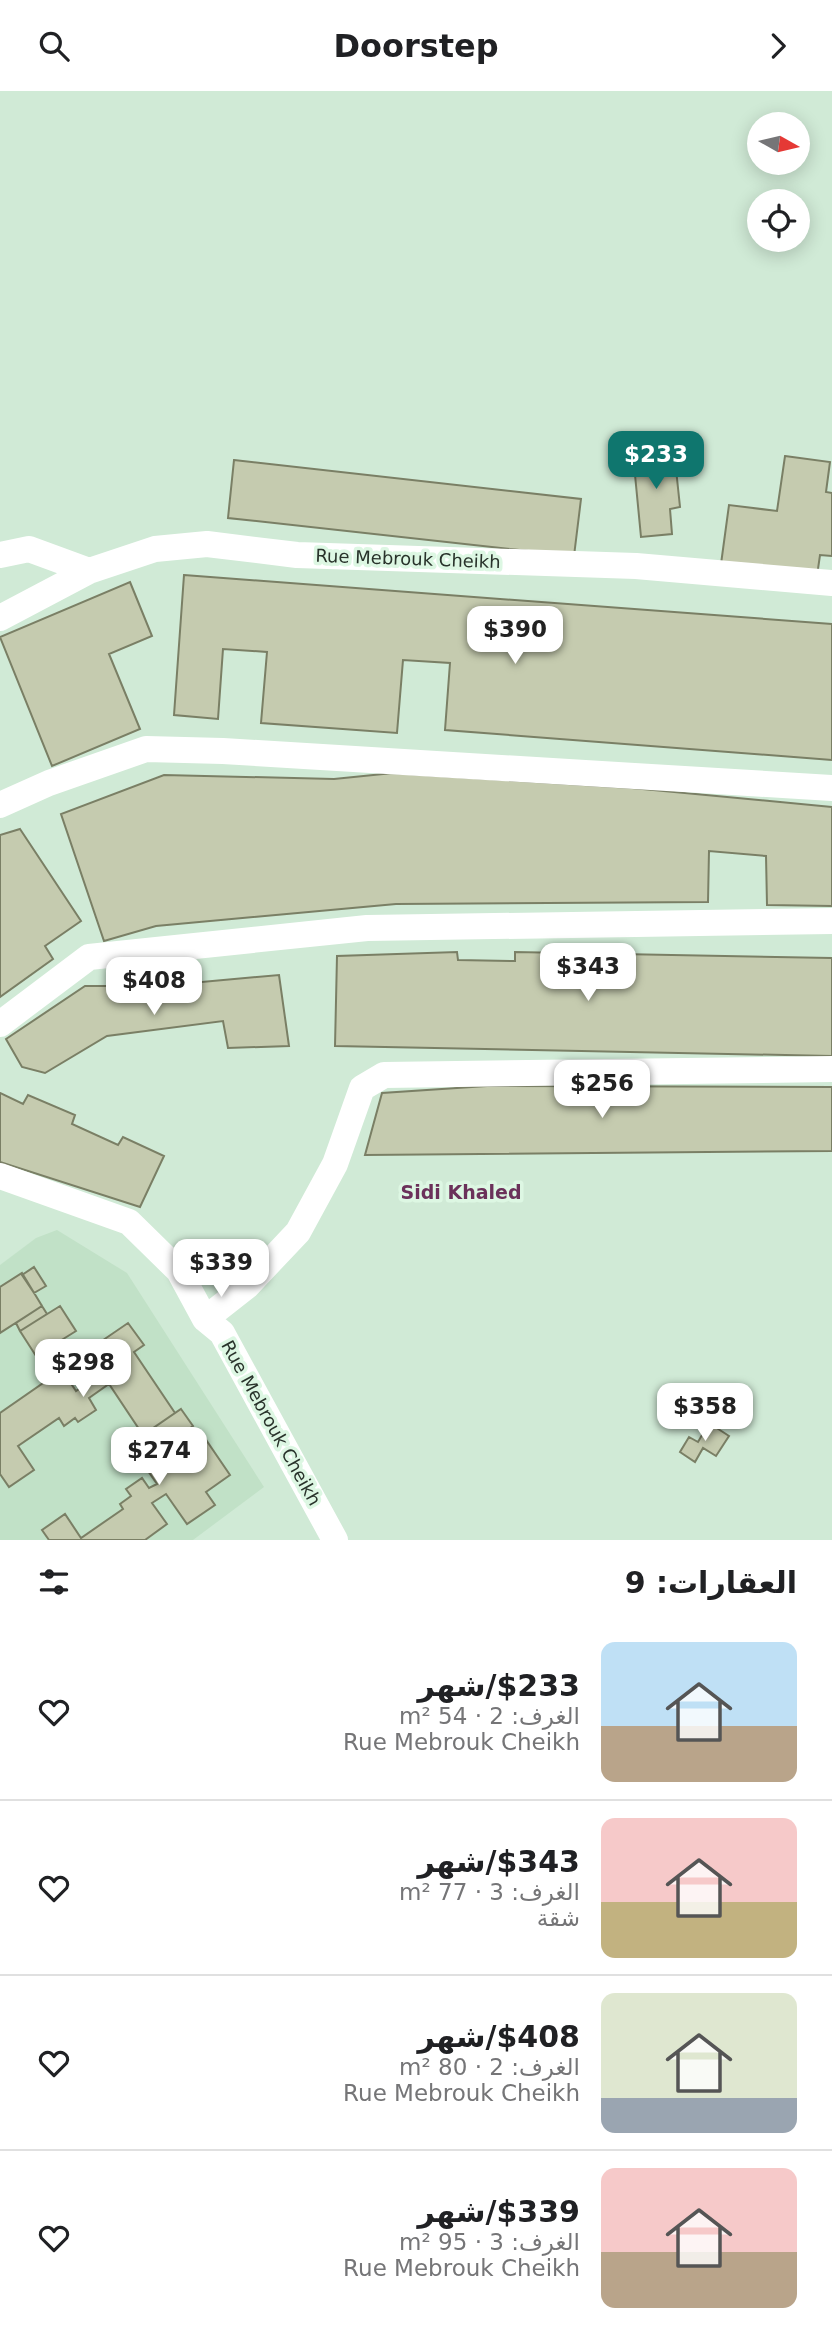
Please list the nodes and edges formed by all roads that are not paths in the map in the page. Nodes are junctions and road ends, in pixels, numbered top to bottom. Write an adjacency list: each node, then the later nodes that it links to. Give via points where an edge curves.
1 (0, 555): 2 (street, via 29,549)
2 (89, 571): 3 (street, Rue Mebrouk Cheikh, via 155,549 207,544 297,555 636,566); 4 (street, Rue Mebrouk Cheikh)
3 (832, 583)
4 (0, 618)
5 (832, 788): 6 (street, via 146,749)
6 (4, 796)
7 (832, 921): 8 (street, via 367,928 89,957)
8 (0, 1024)
9 (832, 1069): 11 (street, via 384,1075 362,1087 335,1164 298,1232 247,1286)
10 (0, 1176): 11 (street, Rue Mebrouk Cheikh, via 129,1222 179,1271)
11 (205, 1319): 12 (street, Rue Mebrouk Cheikh, via 222,1333)
12 (335, 1540)

